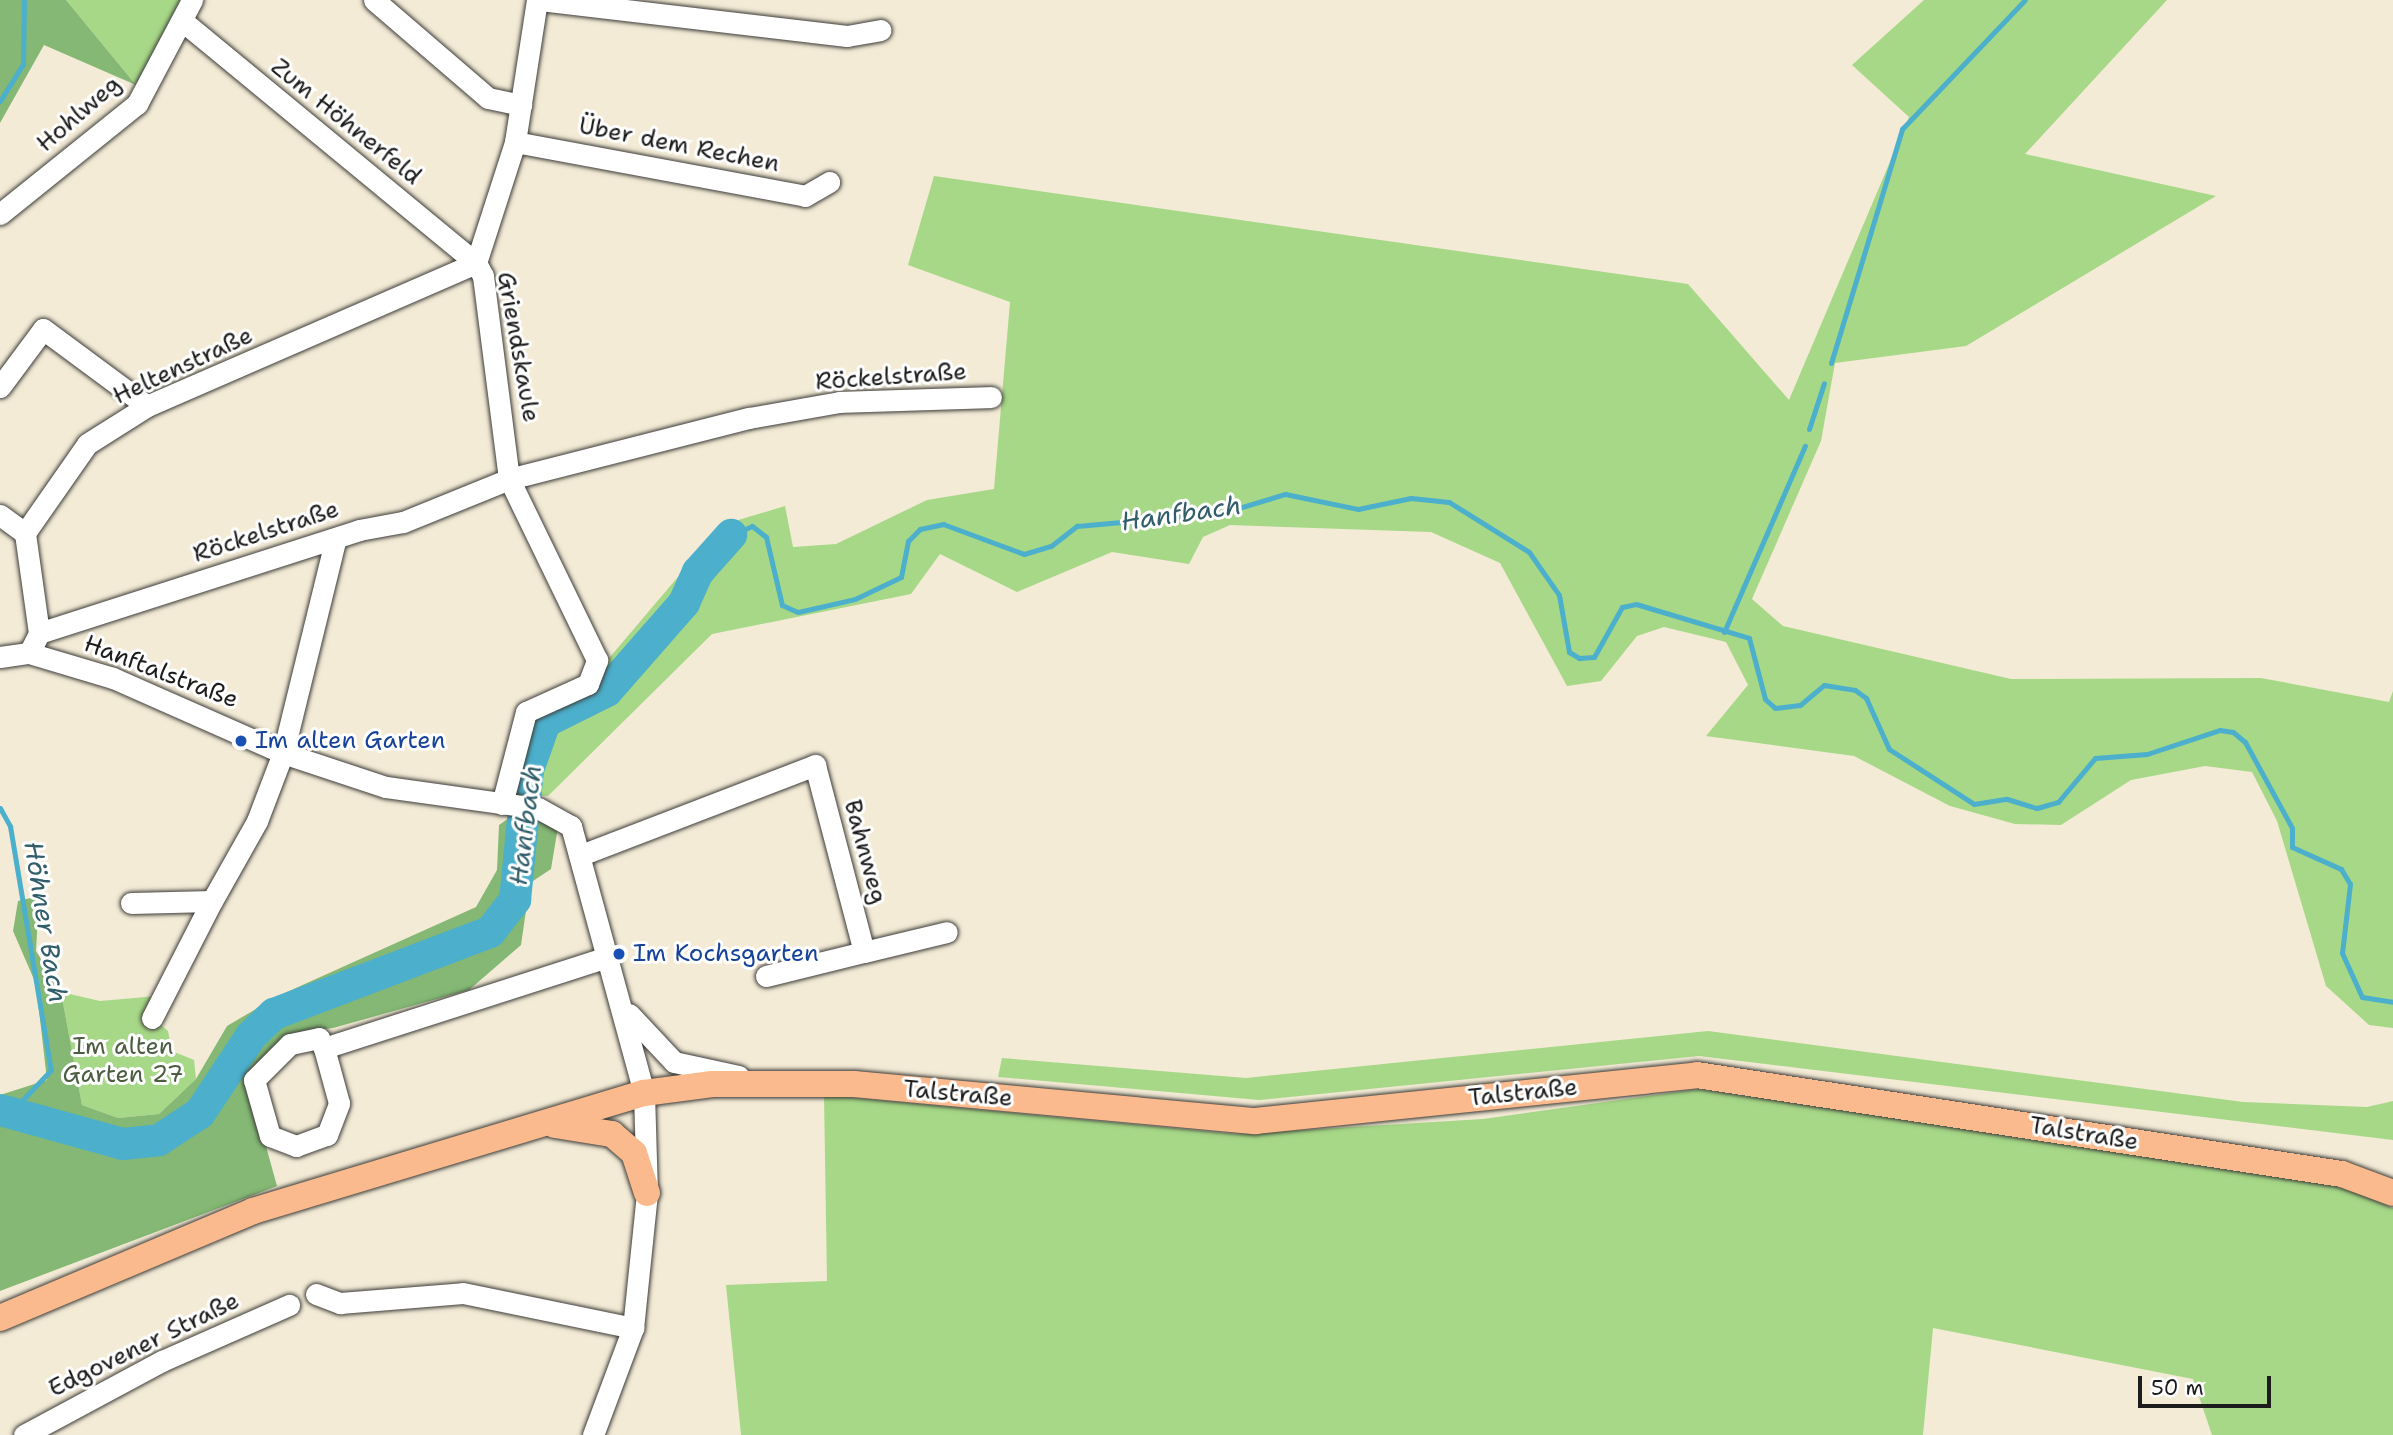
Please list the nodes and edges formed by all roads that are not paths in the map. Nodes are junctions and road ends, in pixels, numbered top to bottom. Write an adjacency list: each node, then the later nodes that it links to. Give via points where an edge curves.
1 (192, 0): 4 (street, Hohlweg)
2 (374, 0): 6 (street, via 488,98)
3 (539, 0): 5 (street, via 847,36); 6 (street, Griendskaule)
4 (182, 21): 9 (street, Hohlweg, via 137,104); 10 (street, Zum Höhnerfeld)
5 (880, 30)
6 (521, 105): 7 (street, Griendskaule)
7 (516, 142): 8 (street, Über dem Rechen, via 805,195); 10 (street, Griendskaule)
8 (829, 182)
9 (0, 214)
10 (476, 263): 13 (street, Heltenstraße); 14 (street, Griendskaule, via 483,275)
11 (0, 387): 13 (street, via 43,329)
12 (991, 397): 14 (street, Röckelstraße, via 840,402)
13 (147, 406): 16 (street, Heltenstraße, via 87,444)
14 (509, 479): 17 (street, Röckelstraße, via 403,522); 22 (street, via 597,660 588,684 526,712)
15 (0, 516): 16 (street)
16 (25, 533): 18 (street)
17 (335, 538): 18 (street, Röckelstraße); 21 (street)
18 (38, 633): 19 (street)
19 (29, 653): 20 (street, Hanftalstraße); 21 (street, Hanftalstraße, via 199,711)
20 (0, 657)
21 (283, 753): 22 (street, Hanftalstraße, via 386,787); 24 (street, via 257,821)
22 (508, 804): 23 (street, Hanftalstraße, via 538,808 570,826)
23 (581, 855): 27 (street, Bahnweg, via 815,765); 28 (street, Hanftalstraße)
24 (212, 901): 25 (street); 31 (street)
25 (131, 903)
26 (947, 932): 27 (street)
27 (864, 952): 29 (street)
28 (610, 956): 30 (street, Hanftalstraße); 32 (street)
29 (766, 976)
30 (624, 1007): 33 (street, Hanftalstraße, via 657,1051 674,1062); 34 (street, Hanftalstraße)
31 (152, 1018)
32 (324, 1048): 32 (street, via 339,1103 327,1135 296,1146 270,1136 254,1080 290,1044 319,1038)
33 (781, 1083): 34 (main road, Talstraße); 37 (main road, Talstraße, via 1255,1121 1697,1075 2342,1174)
34 (644, 1093): 35 (main road, Talstraße); 36 (street, Hanftalstraße)
35 (528, 1126): 36 (main road, via 575,1125 612,1134 634,1153); 40 (main road, via 253,1211)
36 (647, 1193): 41 (street, Hanftalstraße)
37 (2393, 1194)
38 (316, 1294): 41 (street, via 341,1303 463,1293)
39 (289, 1305): 42 (street, Edgovener Straße, via 162,1361)
40 (0, 1318)
41 (633, 1328): 43 (street, Hanftalstraße)
42 (24, 1435)
43 (593, 1435)

